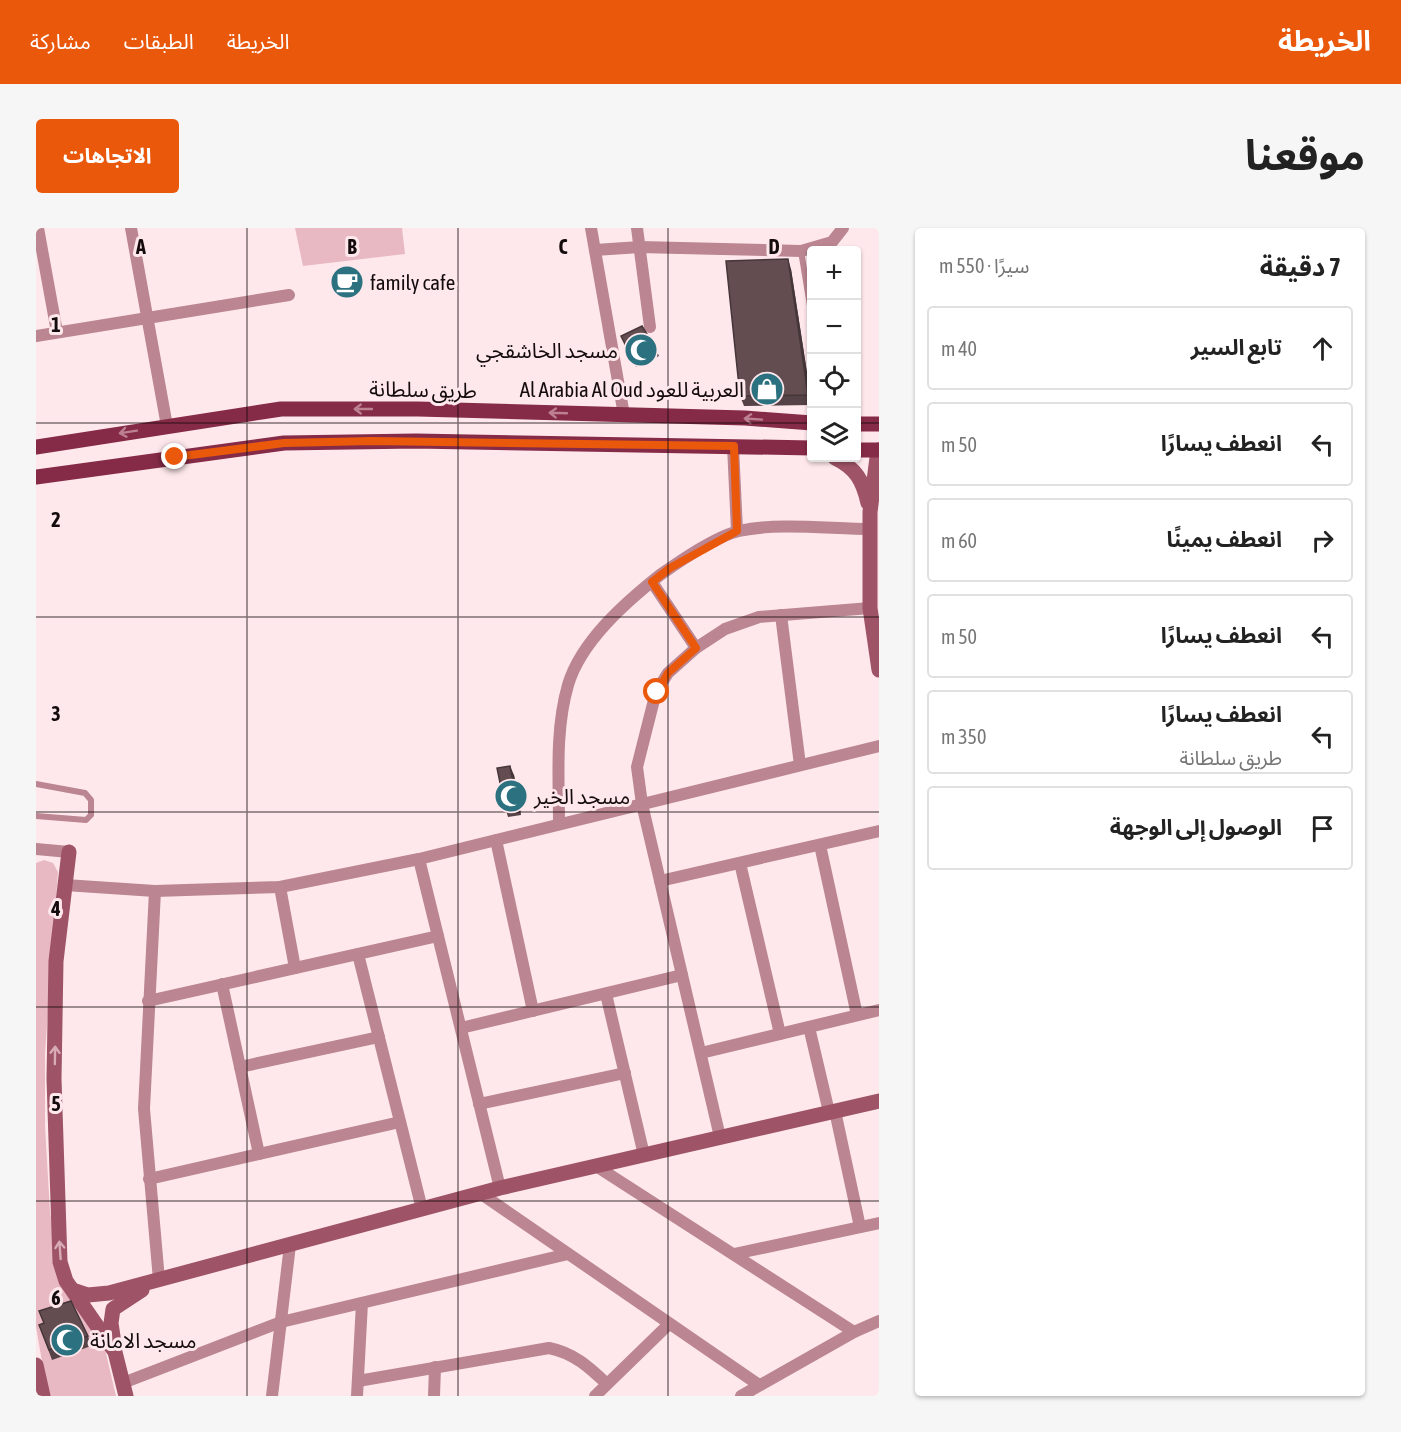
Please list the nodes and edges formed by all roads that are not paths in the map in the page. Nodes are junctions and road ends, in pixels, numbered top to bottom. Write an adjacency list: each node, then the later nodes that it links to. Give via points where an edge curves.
1 (38, 228): 13 (street)
2 (130, 228): 11 (street)
3 (591, 228): 7 (street)
4 (637, 228): 6 (street)
5 (843, 228): 8 (street, via 832,242)
6 (640, 247): 7 (street); 8 (street); 12 (street)
7 (595, 250): 15 (street)
8 (801, 252): 10 (lane)
9 (289, 295): 11 (street)
10 (809, 300)
11 (147, 317): 13 (street); 19 (street)
12 (650, 327)
13 (57, 332): 14 (street)
14 (36, 336)
15 (624, 415): 16 (main road, طريق سلطانة, one-way to 15); 19 (main road, طريق سلطانة, one-way to 19, via 418,408 281,409)
16 (807, 423)
17 (861, 424): 18 (main road)
18 (879, 424)
19 (167, 426): 21 (main road, طريق سلطانة, one-way to 21)
20 (734, 446): 22 (main road); 27 (main road, via 284,443); 30 (street)
21 (36, 447)
22 (807, 448)
23 (861, 450): 24 (main road)
24 (878, 450): 26 (street)
25 (842, 462): 28 (street, via 863,481)
26 (878, 468): 28 (street)
27 (36, 477)
28 (870, 512): 29 (street)
29 (871, 529): 30 (street); 31 (street)
30 (737, 531): 32 (street, via 706,546)
31 (875, 574): 33 (street)
32 (652, 582): 35 (street); 42 (street, via 628,600 594,637 568,683 559,739)
33 (870, 608): 34 (street); 36 (street)
34 (781, 615): 35 (street, via 759,617 725,629); 38 (street)
35 (696, 648): 40 (street, via 668,673 657,692 637,767)
36 (879, 669)
37 (879, 746): 38 (street)
38 (800, 765): 40 (street)
39 (36, 784): 41 (lane, via 85,793 91,800 91,815 86,820)
40 (642, 804): 42 (street); 50 (street)
41 (36, 816)
42 (559, 824): 44 (street)
43 (879, 831): 45 (street)
44 (496, 840): 48 (street); 62 (street)
45 (820, 845): 49 (street); 63 (street)
46 (36, 849): 47 (street)
47 (69, 852): 51 (street)
48 (419, 859): 52 (street); 54 (street)
49 (740, 863): 50 (street); 66 (street)
50 (660, 881): 57 (street)
51 (65, 885): 53 (street); 89 (street, one-way to 51, via 60,1262 56,1186 57,961)
52 (280, 887): 53 (street); 56 (street)
53 (155, 891): 60 (street)
54 (438, 936): 55 (street); 65 (street)
55 (358, 954): 56 (street); 67 (street)
56 (295, 968): 58 (street)
57 (682, 975): 59 (street); 68 (street)
58 (222, 984): 60 (street); 69 (street)
59 (606, 994): 62 (street); 70 (street)
60 (148, 1001): 79 (street, via 144,1109)
61 (879, 1010): 63 (street)
62 (533, 1011): 65 (street)
63 (857, 1015): 64 (street)
64 (809, 1027): 66 (street); 73 (street)
65 (461, 1028): 72 (street)
66 (780, 1034): 68 (street)
67 (379, 1038): 69 (street); 74 (street)
68 (701, 1053): 75 (street)
69 (240, 1067): 76 (street)
70 (625, 1073): 72 (street); 77 (street)
71 (879, 1101): 73 (street)
72 (479, 1104): 80 (street)
73 (832, 1112): 75 (street); 84 (street)
74 (400, 1122): 76 (street); 82 (street)
75 (720, 1137): 77 (street)
76 (259, 1154): 79 (street)
77 (644, 1155): 78 (street)
78 (596, 1166): 80 (street); 87 (street)
79 (149, 1179): 88 (street)
80 (500, 1188): 81 (street)
81 (480, 1193): 82 (street); 86 (street)
82 (422, 1209): 85 (street)
83 (879, 1222): 84 (street)
84 (860, 1227): 87 (street)
85 (290, 1245): 88 (street); 91 (street)
86 (568, 1254): 90 (street); 93 (street)
87 (734, 1254): 94 (street)
88 (159, 1280): 89 (street, via 109,1293 88,1295); 95 (street, via 113,1309)
89 (73, 1290): 95 (street)
90 (362, 1303): 91 (street); 98 (street)
91 (281, 1322): 101 (street); 103 (street)
92 (878, 1323): 94 (street)
93 (669, 1324): 99 (street); 100 (street)
94 (854, 1332): 100 (street)
95 (115, 1352): 101 (street)
96 (36, 1365): 102 (street)
97 (435, 1367): 98 (street); 99 (street, via 549,1348 563,1350 583,1362); 105 (street)
98 (358, 1381): 104 (street)
99 (608, 1384): 106 (street)
100 (759, 1385): 107 (street)
101 (124, 1390)
102 (43, 1396)
103 (272, 1396)
104 (357, 1396)
105 (434, 1396)
106 (595, 1396)
107 (741, 1396)

